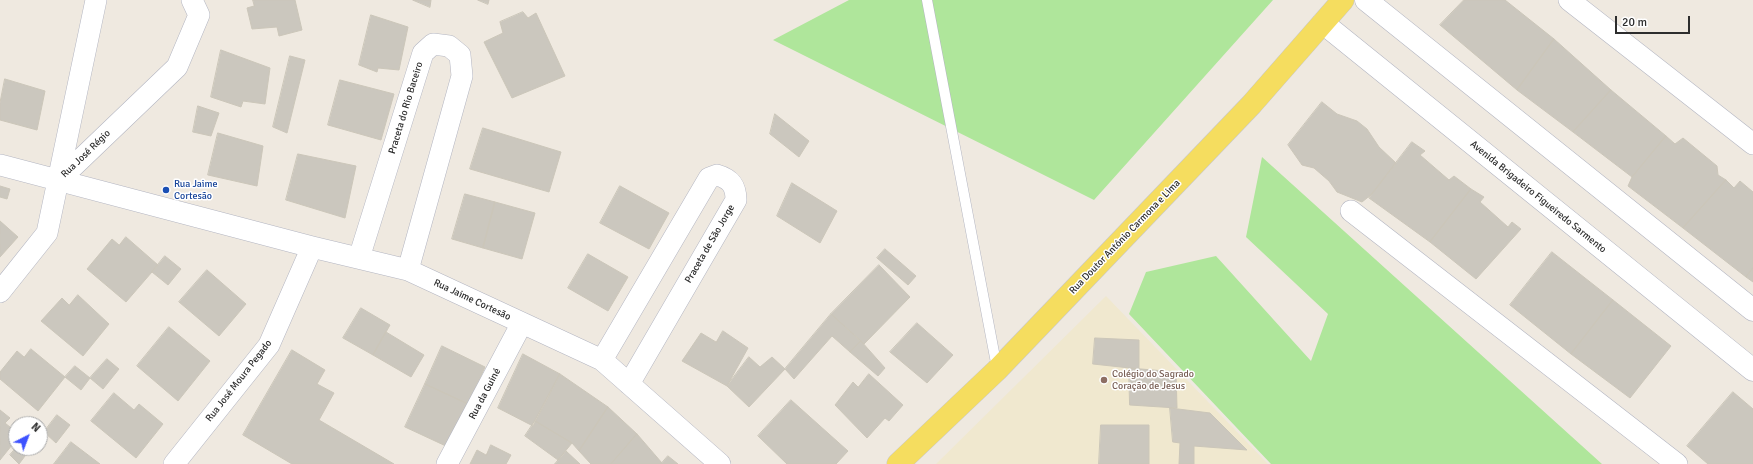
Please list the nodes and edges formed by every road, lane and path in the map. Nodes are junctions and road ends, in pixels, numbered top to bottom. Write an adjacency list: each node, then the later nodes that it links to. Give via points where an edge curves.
1 (96, 0): 10 (street, Rua José Régio)
2 (192, 0): 10 (street, Rua José Régio, via 199,15 177,67)
3 (927, 0): 19 (lane)
4 (1343, 0): 7 (main road, Rua Doutor António Carmona e Lima)
5 (1366, 0): 16 (street)
6 (1569, 0): 8 (street)
7 (1323, 23): 19 (main road, Rua Doutor António Carmona e Lima, via 1251,105); 20 (street, Avenida Brigadeiro Figueiredo Sarmento)
8 (1753, 144)
9 (0, 165): 10 (street, Rua Jaime Cortesão)
10 (58, 181): 12 (street, Rua Jaime Cortesão); 15 (street, via 47,233)
11 (1351, 211): 26 (street)
12 (312, 247): 13 (street, Rua Jaime Cortesão); 22 (street, Rua José Moura Pegado, via 269,344)
13 (359, 258): 14 (street, Rua Jaime Cortesão); 14 (street, Praceta do Rio Baceiro, via 423,53 433,44 449,46 460,55 462,76)
14 (408, 270): 17 (street, Rua Jaime Cortesão)
15 (0, 292)
16 (1753, 310)
17 (522, 323): 18 (street, Rua Jaime Cortesão); 23 (street, Rua da Guiné)
18 (602, 360): 21 (street, Rua Jaime Cortesão); 21 (street, Praceta de São Jorge, via 710,178 717,175 732,182 736,190 736,200)
19 (997, 370): 25 (main road, Rua Doutor António Carmona e Lima)
20 (1753, 370)
21 (629, 384): 24 (street, Rua Jaime Cortesão)
22 (174, 464)
23 (447, 464)
24 (720, 464)
25 (898, 464)
26 (1677, 464)

